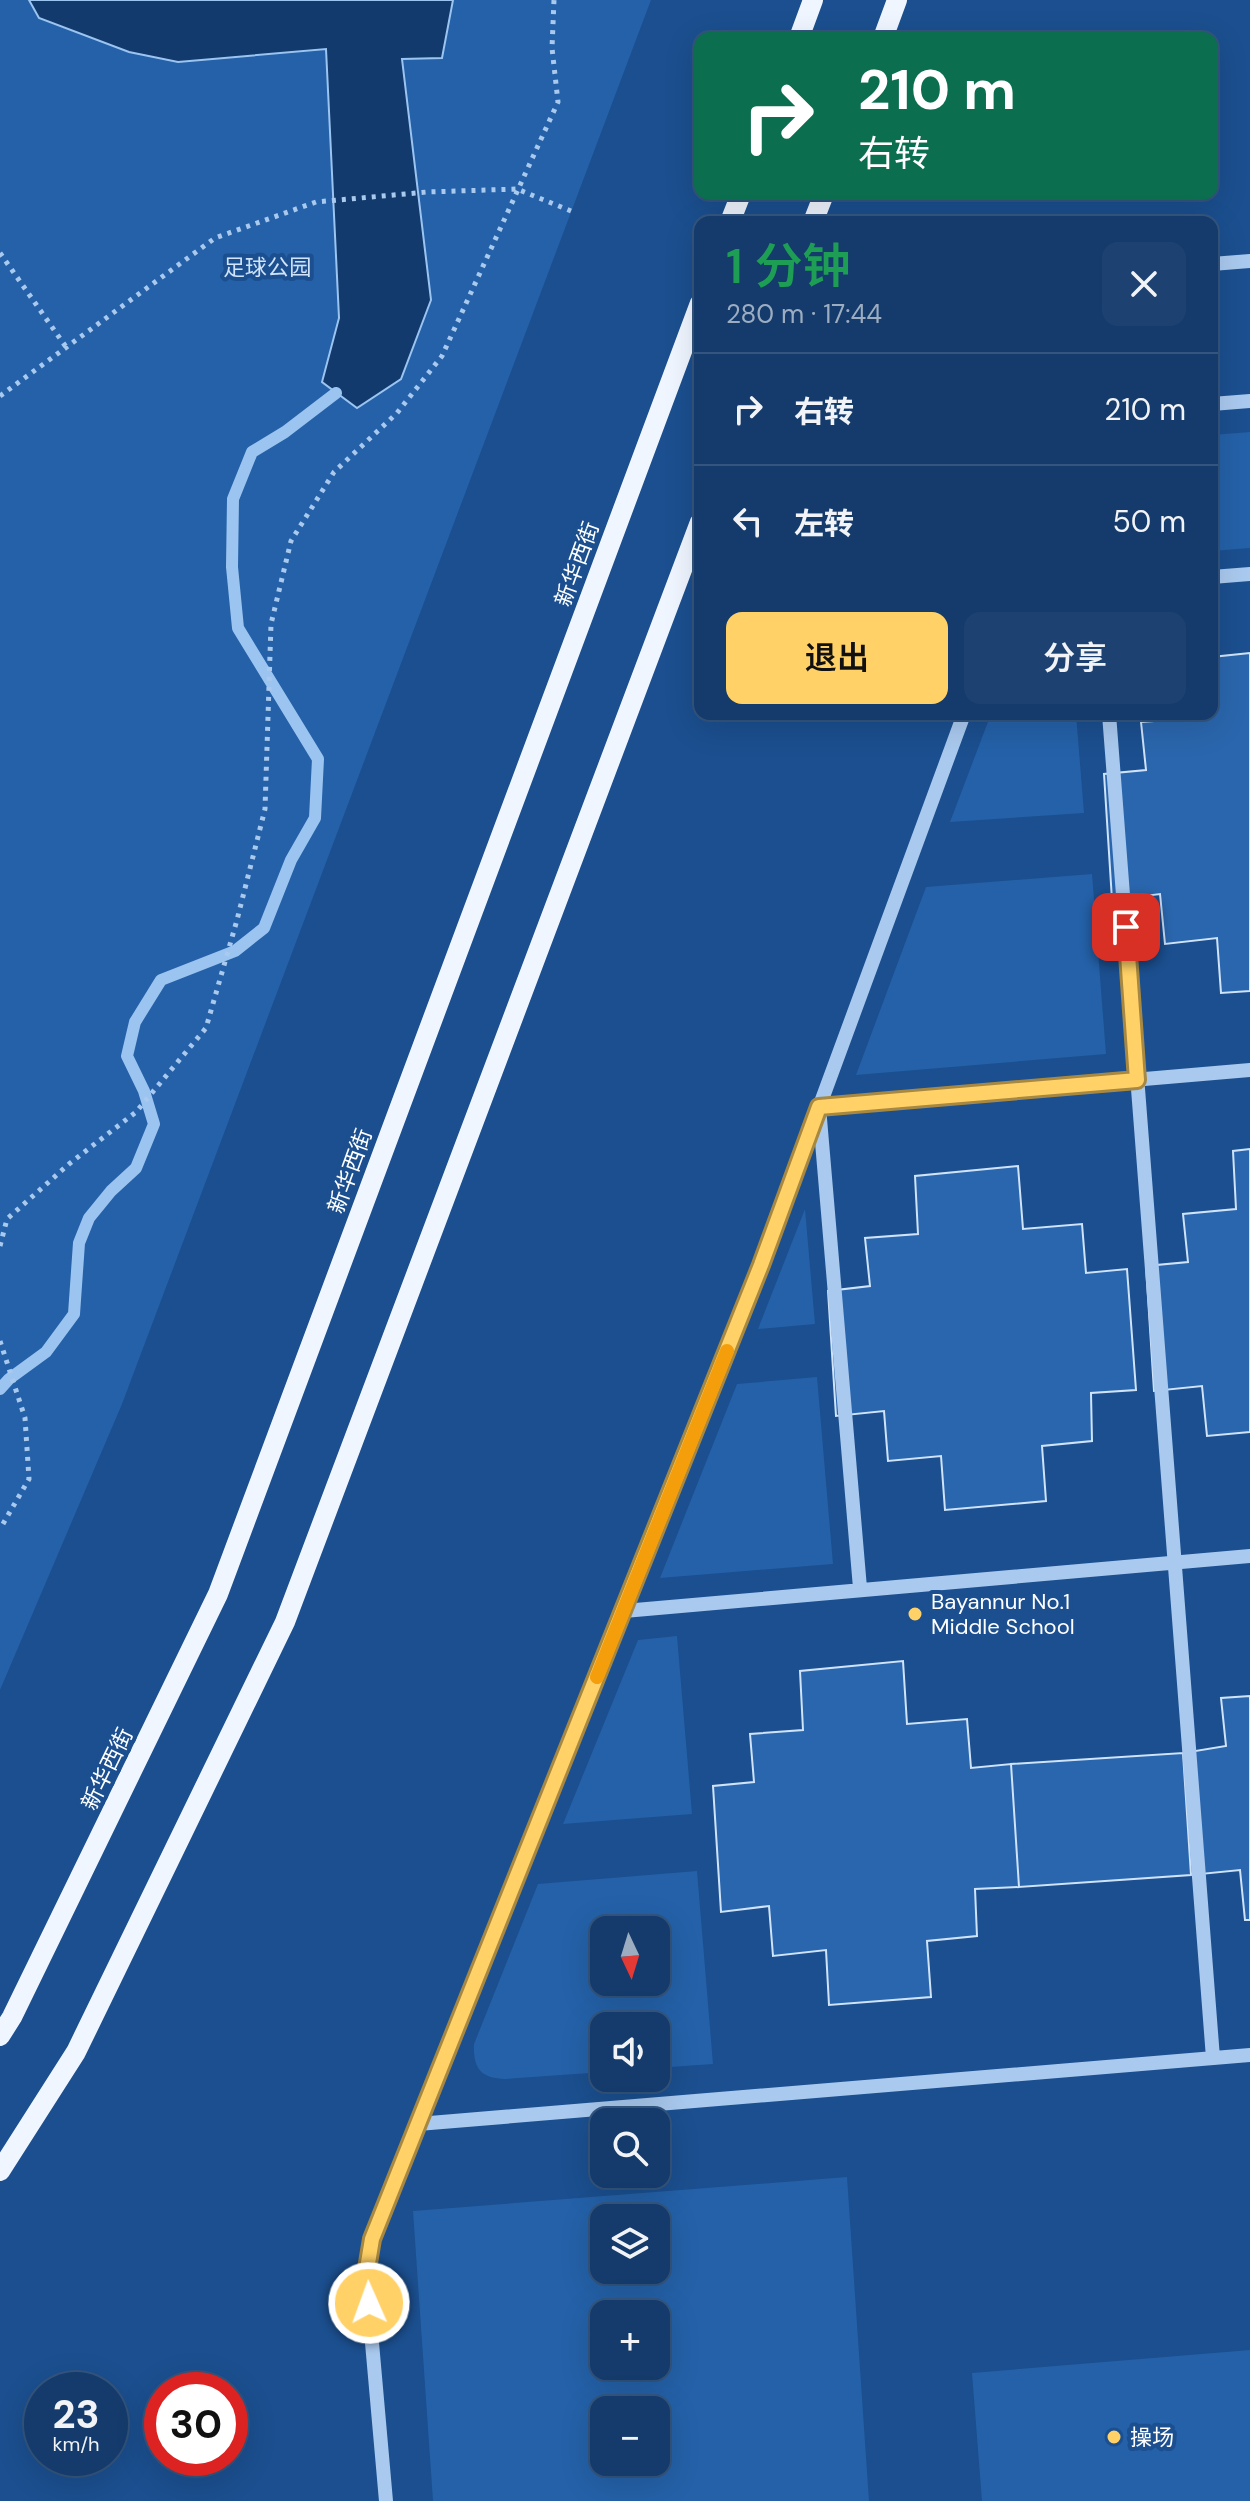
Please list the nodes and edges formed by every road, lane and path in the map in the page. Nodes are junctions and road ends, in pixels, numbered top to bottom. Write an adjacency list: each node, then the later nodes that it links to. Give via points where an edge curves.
1 (554, 0): 6 (path, via 558,102)
2 (813, 0): 4 (main road)
3 (897, 0): 5 (main road)
4 (801, 32)
5 (885, 32)
6 (517, 189): 7 (path); 12 (path, via 316,202 215,238); 24 (path, via 442,356 397,413 334,472 291,541 271,624 265,809 206,1028 136,1112 7,1219)
7 (571, 211)
8 (0, 253): 12 (path)
9 (1250, 261): 10 (street)
10 (1218, 264)
11 (694, 319): 31 (main road, 新华西街, via 218,1594)
12 (66, 347): 13 (path)
13 (0, 396)
14 (1250, 401): 15 (street)
15 (1218, 404)
16 (694, 538): 35 (main road, via 285,1622 76,2052)
17 (1250, 574): 18 (street)
18 (1218, 577)
19 (962, 720): 23 (street)
20 (1109, 720): 22 (street)
21 (1250, 1070): 22 (street)
22 (1137, 1080): 23 (street); 28 (street)
23 (819, 1107): 29 (street); 30 (street)
24 (0, 1246)
25 (0, 1341): 26 (path, via 25,1418 29,1479)
26 (0, 1529)
27 (1250, 1556): 28 (street)
28 (1175, 1562): 29 (street); 33 (street)
29 (860, 1588): 30 (street)
30 (624, 1611): 34 (street)
31 (0, 2036)
32 (1250, 2055): 33 (street)
33 (1213, 2058): 34 (street)
34 (418, 2124): 36 (street, via 367,2259)
35 (0, 2171)
36 (386, 2501)

